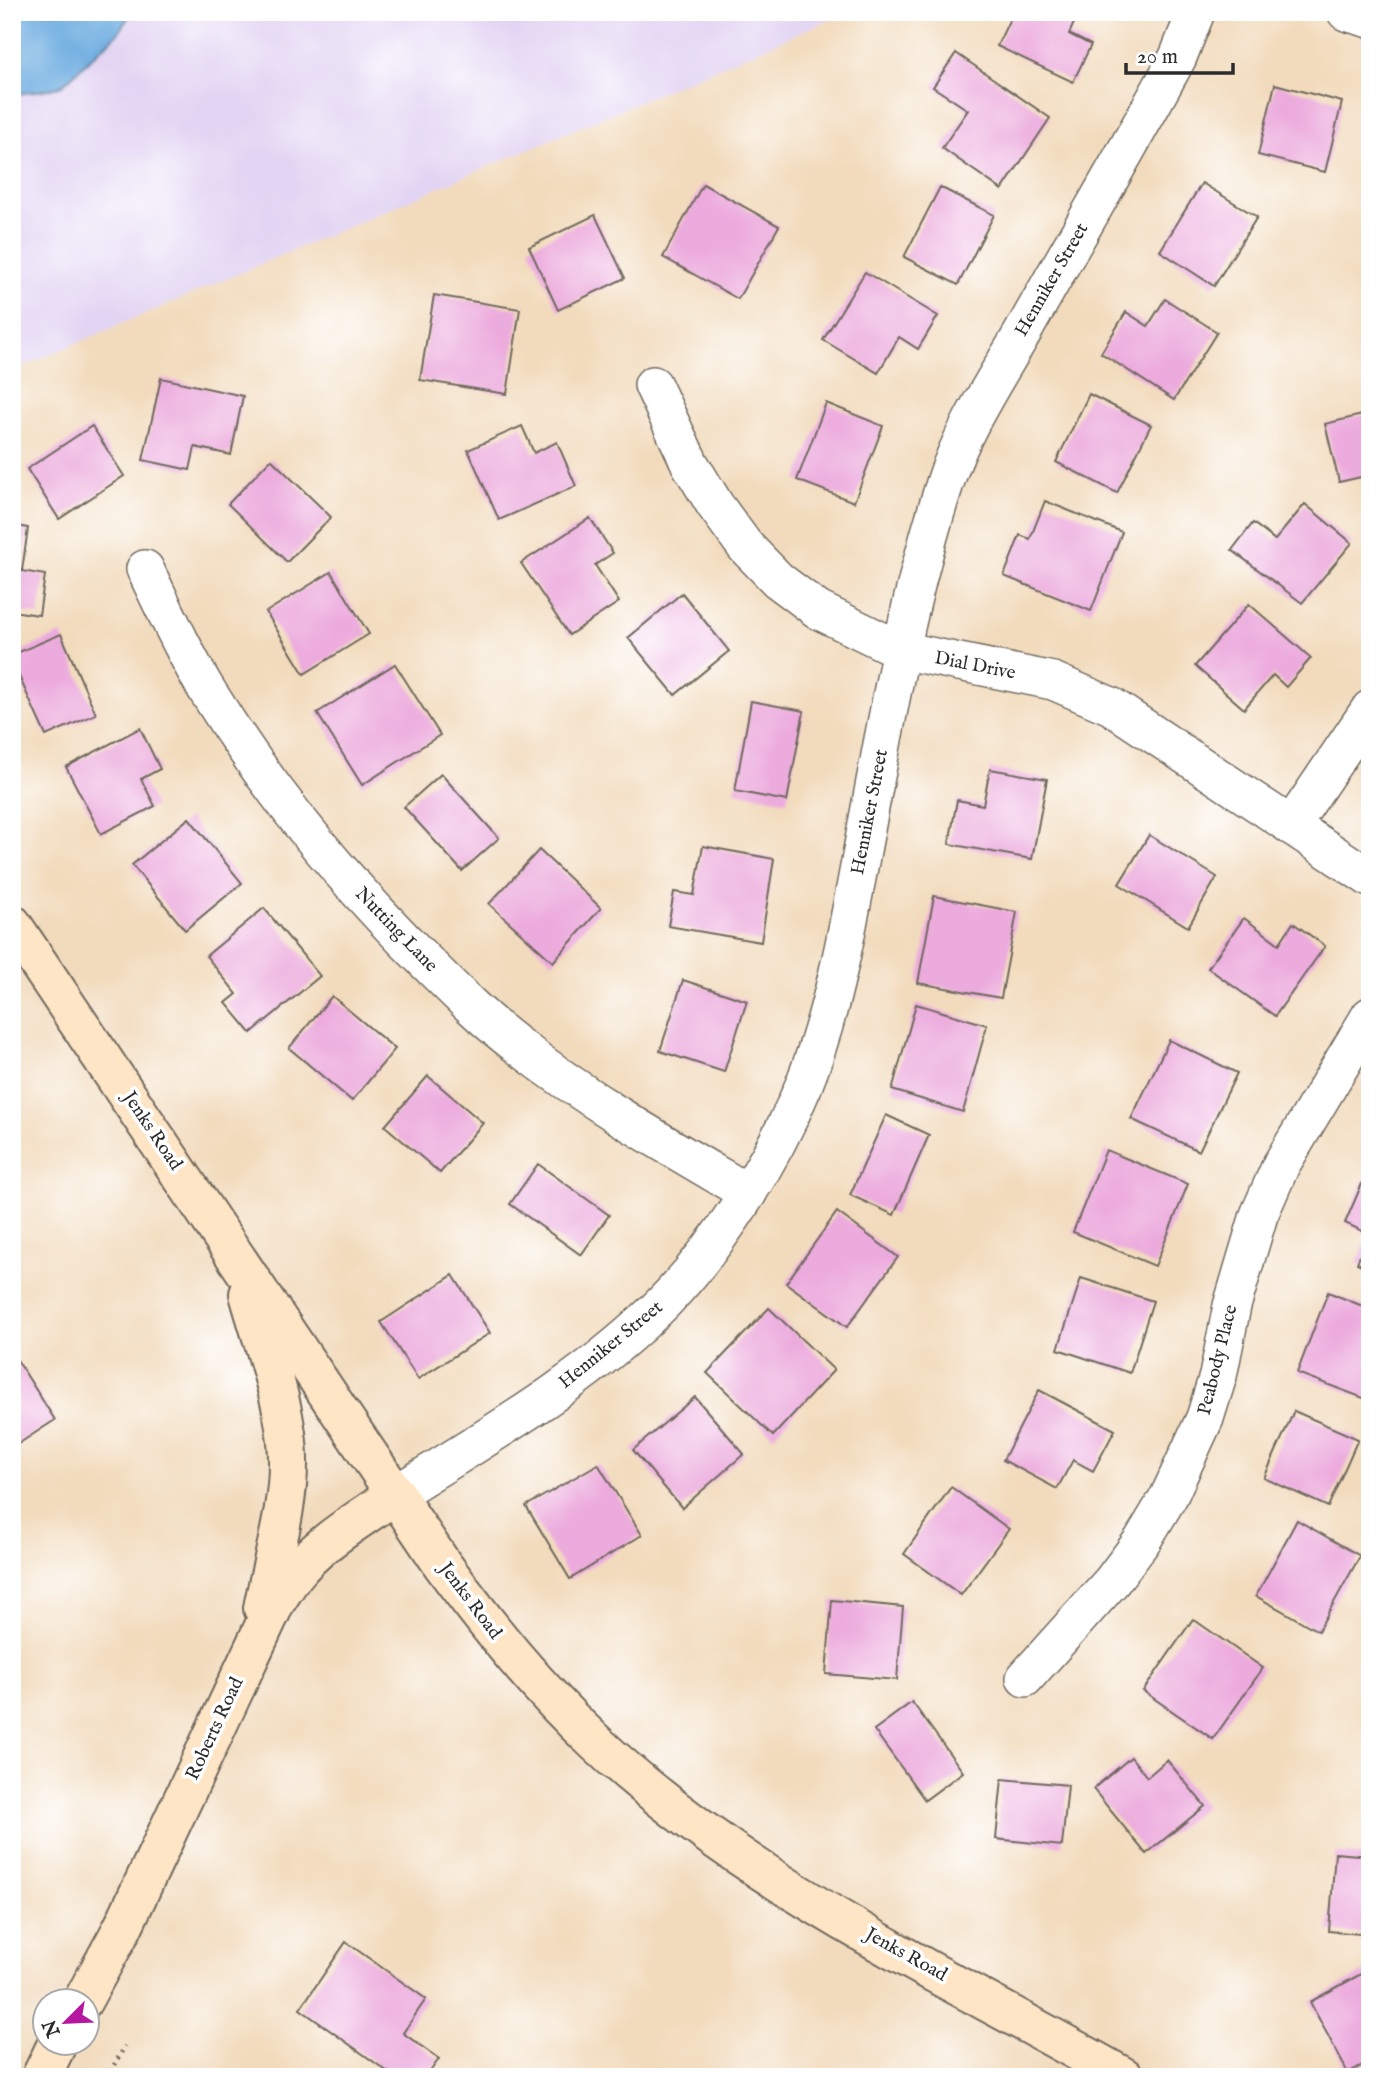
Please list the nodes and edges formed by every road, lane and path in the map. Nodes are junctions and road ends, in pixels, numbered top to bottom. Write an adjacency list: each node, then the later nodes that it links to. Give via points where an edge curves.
1 (1196, 12): 6 (street, Henniker Street, via 1146,116 961,443 916,576)
2 (1346, 12): 3 (street)
3 (1370, 19)
4 (653, 385): 6 (street, Dial Drive, via 690,464 745,546 778,580 818,610)
5 (145, 569): 12 (street, Nutting Lane, via 207,691 324,853 383,920 519,1046 598,1104)
6 (900, 650): 8 (street, Dial Drive, via 1053,681 1080,691 1111,706); 12 (street, Henniker Street, via 852,908 822,1033 775,1148)
7 (1370, 709): 8 (street)
8 (1291, 826): 9 (street, Dial Drive)
9 (1370, 878)
10 (12, 924): 13 (street, Jenks Road)
11 (1370, 1016): 16 (street, Peabody Place, via 1281,1165 1259,1215 1231,1306 1205,1418 1169,1496 1112,1581)
12 (748, 1193): 14 (street, Henniker Street, via 697,1265 631,1334 539,1402)
13 (242, 1266): 14 (street, Jenks Road); 15 (street, via 283,1419 288,1460)
14 (396, 1494): 15 (street, Roberts Road, via 342,1532 295,1574); 20 (street, Jenks Road, via 508,1652 640,1781 770,1877)
15 (256, 1641): 17 (street, Roberts Road)
16 (1025, 1678)
17 (89, 1988)
18 (125, 2046): 19 (path)
19 (107, 2077)
20 (1124, 2077)

